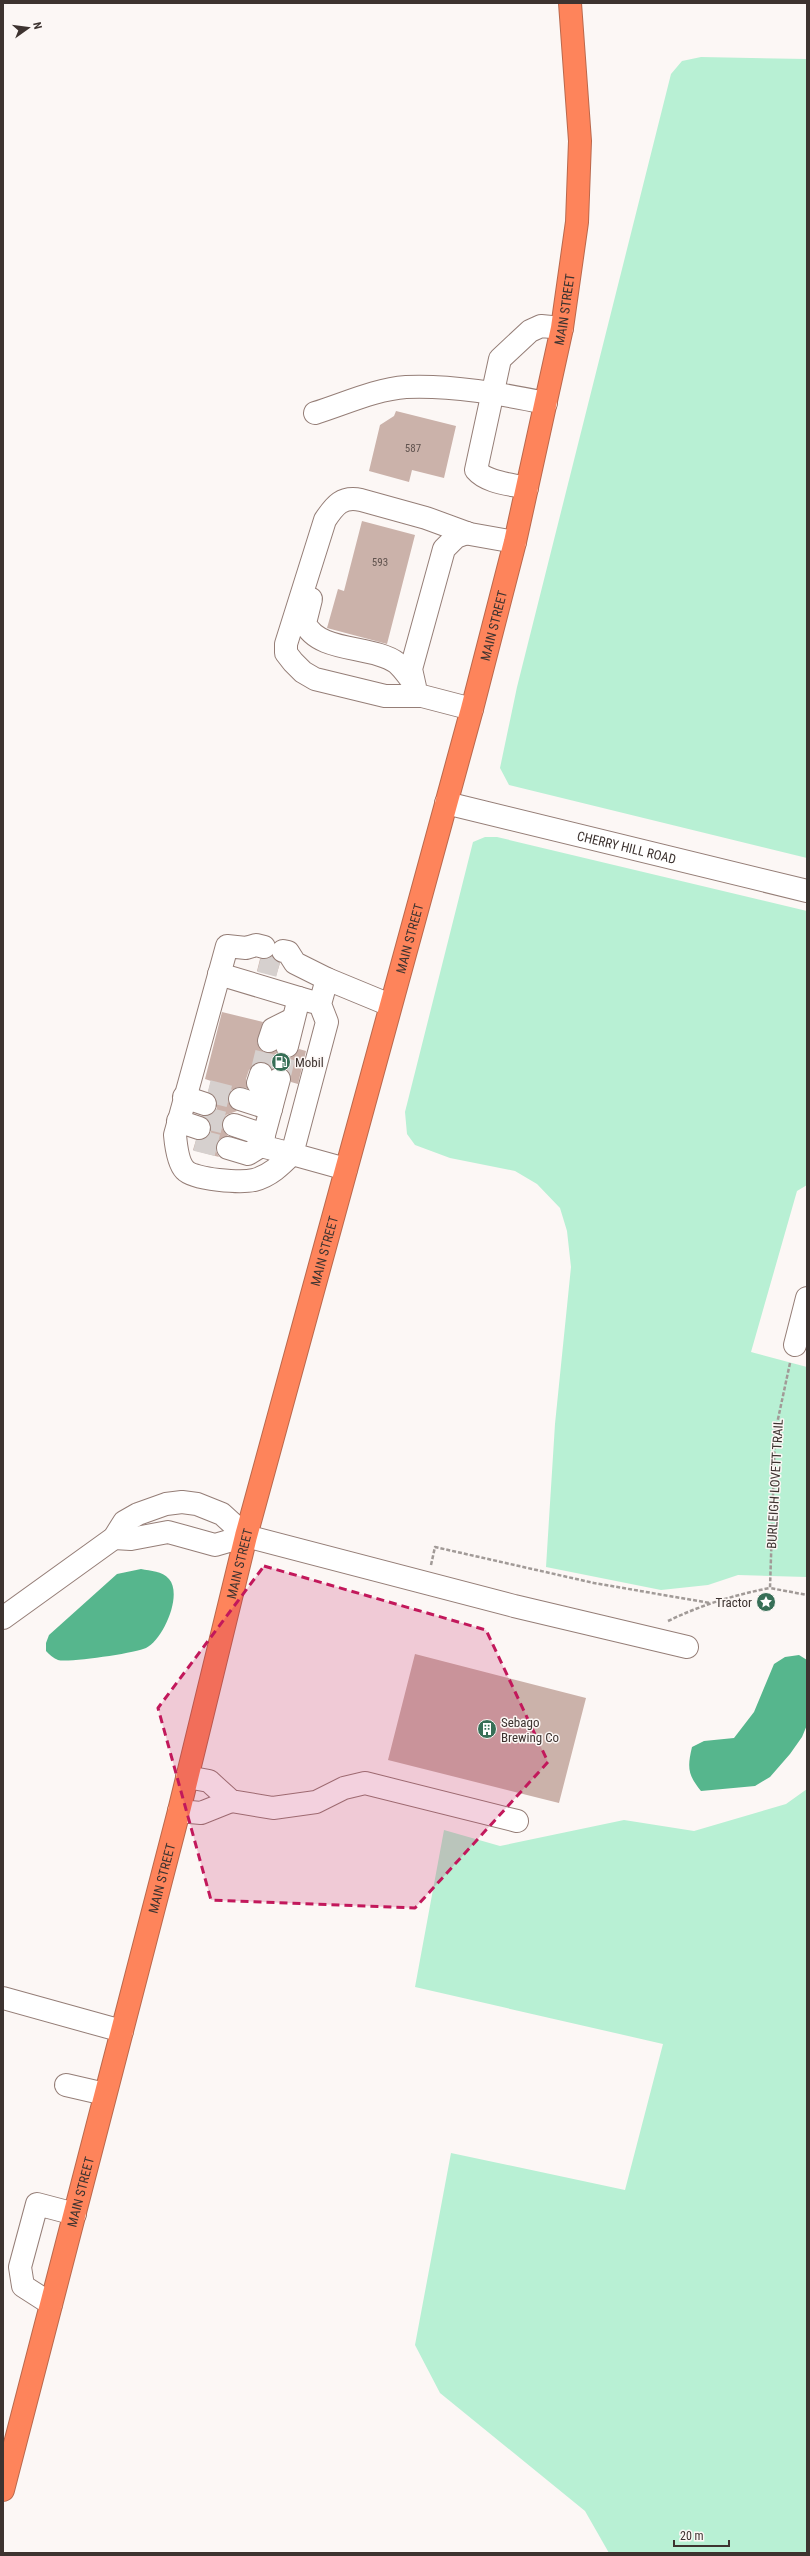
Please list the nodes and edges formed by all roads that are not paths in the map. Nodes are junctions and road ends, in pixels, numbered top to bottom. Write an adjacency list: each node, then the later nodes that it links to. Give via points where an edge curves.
1 (570, 3): 2 (highway, MAIN STREET, via 580,141 576,222)
2 (562, 328): 3 (street, via 541,326 517,341 500,359); 4 (highway, MAIN STREET)
3 (493, 392): 4 (street); 5 (street, via 406,387 384,391); 6 (street, via 476,470 490,479)
4 (546, 403): 6 (highway, MAIN STREET)
5 (316, 413)
6 (526, 488): 8 (highway, MAIN STREET)
7 (467, 533): 8 (street); 9 (street, via 456,537 444,549 411,669); 9 (street, via 423,527 358,510 345,516 337,526 310,601 306,618 307,627 319,639 396,662); 9 (street, via 426,518 351,498 335,505 325,520 286,644 286,653 303,672 315,679 385,696)
8 (515, 542): 10 (highway, MAIN STREET)
9 (417, 689): 10 (street)
10 (472, 709): 11 (highway, MAIN STREET)
11 (446, 804): 12 (street, CHERRY HILL ROAD); 17 (highway, MAIN STREET)
12 (807, 891)
13 (218, 974): 14 (street, via 227,946 271,956); 15 (street); 20 (street)
14 (326, 979): 16 (street); 17 (street)
15 (299, 998): 16 (street); 18 (street, via 293,1019)
16 (320, 1004): 22 (street, via 327,1022)
17 (390, 1005): 23 (highway, MAIN STREET)
18 (278, 1043)
19 (270, 1077): 21 (street)
20 (181, 1110): 20 (street, via 202,1116); 22 (street, via 177,1152 185,1170 199,1178 253,1180 276,1169)
21 (267, 1123): 21 (street, via 234,1124); 22 (street)
22 (292, 1154): 23 (street)
23 (346, 1169): 26 (highway, MAIN STREET)
24 (807, 1298): 25 (street)
25 (795, 1346)
26 (246, 1536): 27 (street, via 215,1545 168,1532 131,1539); 27 (street, via 222,1514 197,1504 182,1502 166,1504 138,1514 124,1522); 29 (street, via 514,1606); 30 (highway, MAIN STREET)
27 (114, 1538): 28 (street)
28 (3, 1618)
29 (687, 1647)
30 (187, 1777): 31 (street, via 209,1781); 32 (highway, MAIN STREET)
31 (231, 1801): 32 (street, via 201,1813); 33 (street, via 258,1807 281,1808 324,1800 344,1788 366,1783)
32 (179, 1811): 35 (highway, MAIN STREET)
33 (517, 1821)
34 (3, 1998): 35 (street)
35 (122, 2030): 37 (highway, MAIN STREET)
36 (66, 2085): 37 (street)
37 (105, 2094): 38 (highway, MAIN STREET)
38 (74, 2214): 39 (street, via 36,2204); 40 (highway, MAIN STREET)
39 (12, 2265): 40 (street, via 24,2286)
40 (51, 2304): 41 (highway, MAIN STREET)
41 (3, 2490)

